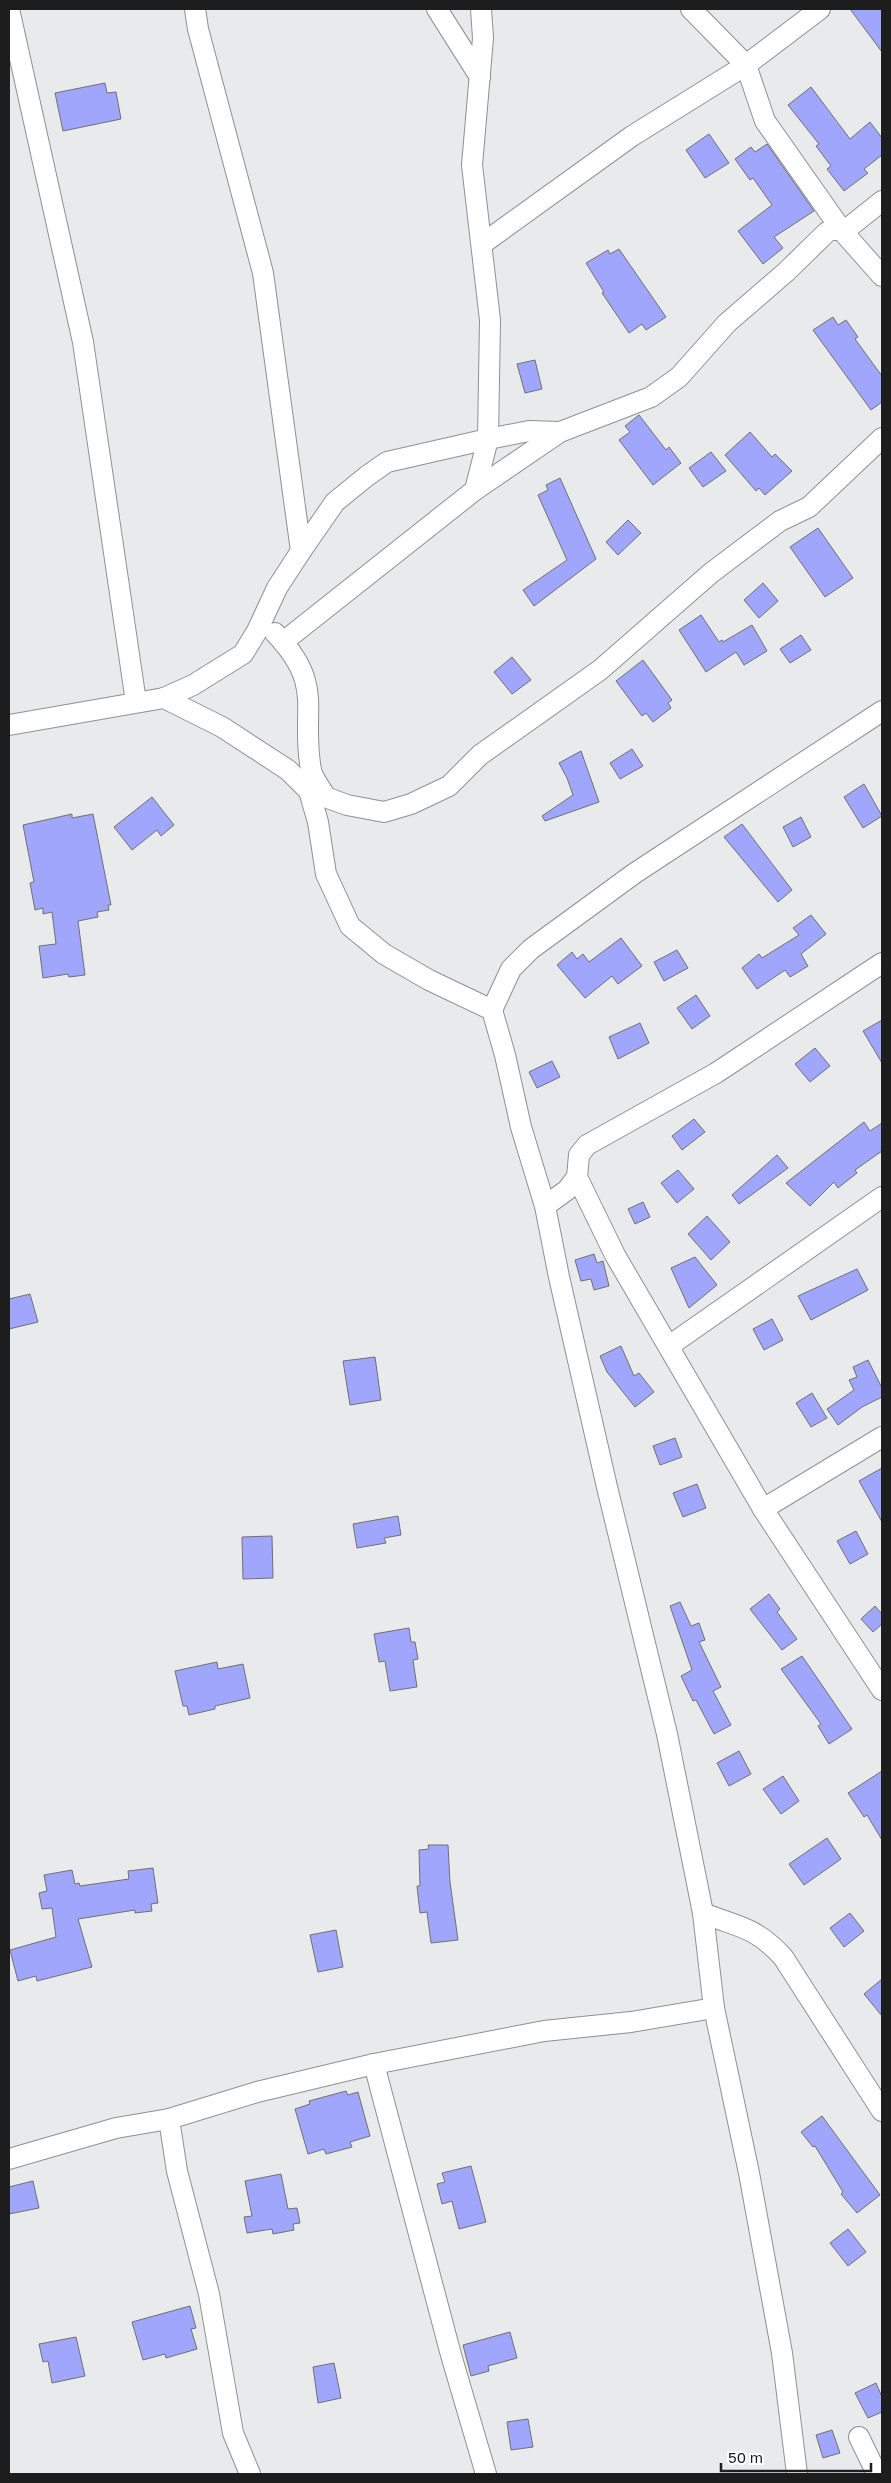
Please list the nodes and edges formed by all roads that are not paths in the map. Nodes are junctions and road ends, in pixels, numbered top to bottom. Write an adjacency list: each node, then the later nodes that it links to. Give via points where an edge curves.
1 (9, 9): 21 (street, via 83,342)
2 (195, 9): 17 (street, via 263,273)
3 (437, 9): 8 (street)
4 (481, 9): 8 (street)
5 (691, 9): 7 (street)
6 (820, 9): 7 (street)
7 (746, 65): 10 (street, via 765,121); 11 (street, via 632,136)
8 (480, 77): 11 (street, via 472,165)
9 (882, 201): 10 (street)
10 (843, 232): 12 (street); 13 (street, via 835,229 827,232 727,323 680,377 651,397)
11 (482, 244): 15 (street, via 490,320)
12 (882, 276)
13 (560, 432): 15 (street, via 529,431); 16 (street)
14 (882, 438): 24 (street, via 809,507 780,521 711,573 600,670 480,755 449,786 412,804 384,812 347,805)
15 (488, 439): 16 (street); 17 (street, via 387,462 335,502)
16 (476, 490): 19 (street)
17 (302, 551): 18 (street, via 277,588)
18 (263, 620): 19 (street); 20 (street, via 243,654 193,685)
19 (283, 642): 24 (street, via 298,661 307,682 311,772)
20 (164, 698): 21 (street); 24 (street, via 222,727 288,770)
21 (136, 702): 23 (street)
22 (882, 710): 26 (street, via 635,873 531,949 511,969)
23 (9, 725)
24 (317, 794): 26 (street, via 326,874 350,926 392,958 429,980)
25 (882, 963): 27 (street, via 716,1074 587,1145 579,1154)
26 (492, 1010): 29 (street, via 521,1127)
27 (577, 1177): 29 (street, via 567,1190); 30 (street, via 614,1255)
28 (882, 1197): 30 (street)
29 (545, 1206): 34 (street, via 558,1277 668,1734)
30 (669, 1346): 32 (street)
31 (882, 1437): 32 (street)
32 (763, 1509): 33 (street)
33 (879, 1677)
34 (703, 1913): 35 (street); 37 (street, via 748,1928 768,1940 783,1957)
35 (714, 2008): 36 (street, via 631,2022 544,2031); 43 (street, via 782,2353)
36 (374, 2064): 38 (street, via 257,2092); 42 (street)
37 (882, 2111)
38 (169, 2119): 39 (street, via 116,2128); 41 (street, via 177,2171 209,2294 233,2433)
39 (9, 2159)
40 (858, 2437): 44 (street)
41 (250, 2474)
42 (486, 2474)
43 (797, 2474)
44 (877, 2474)

